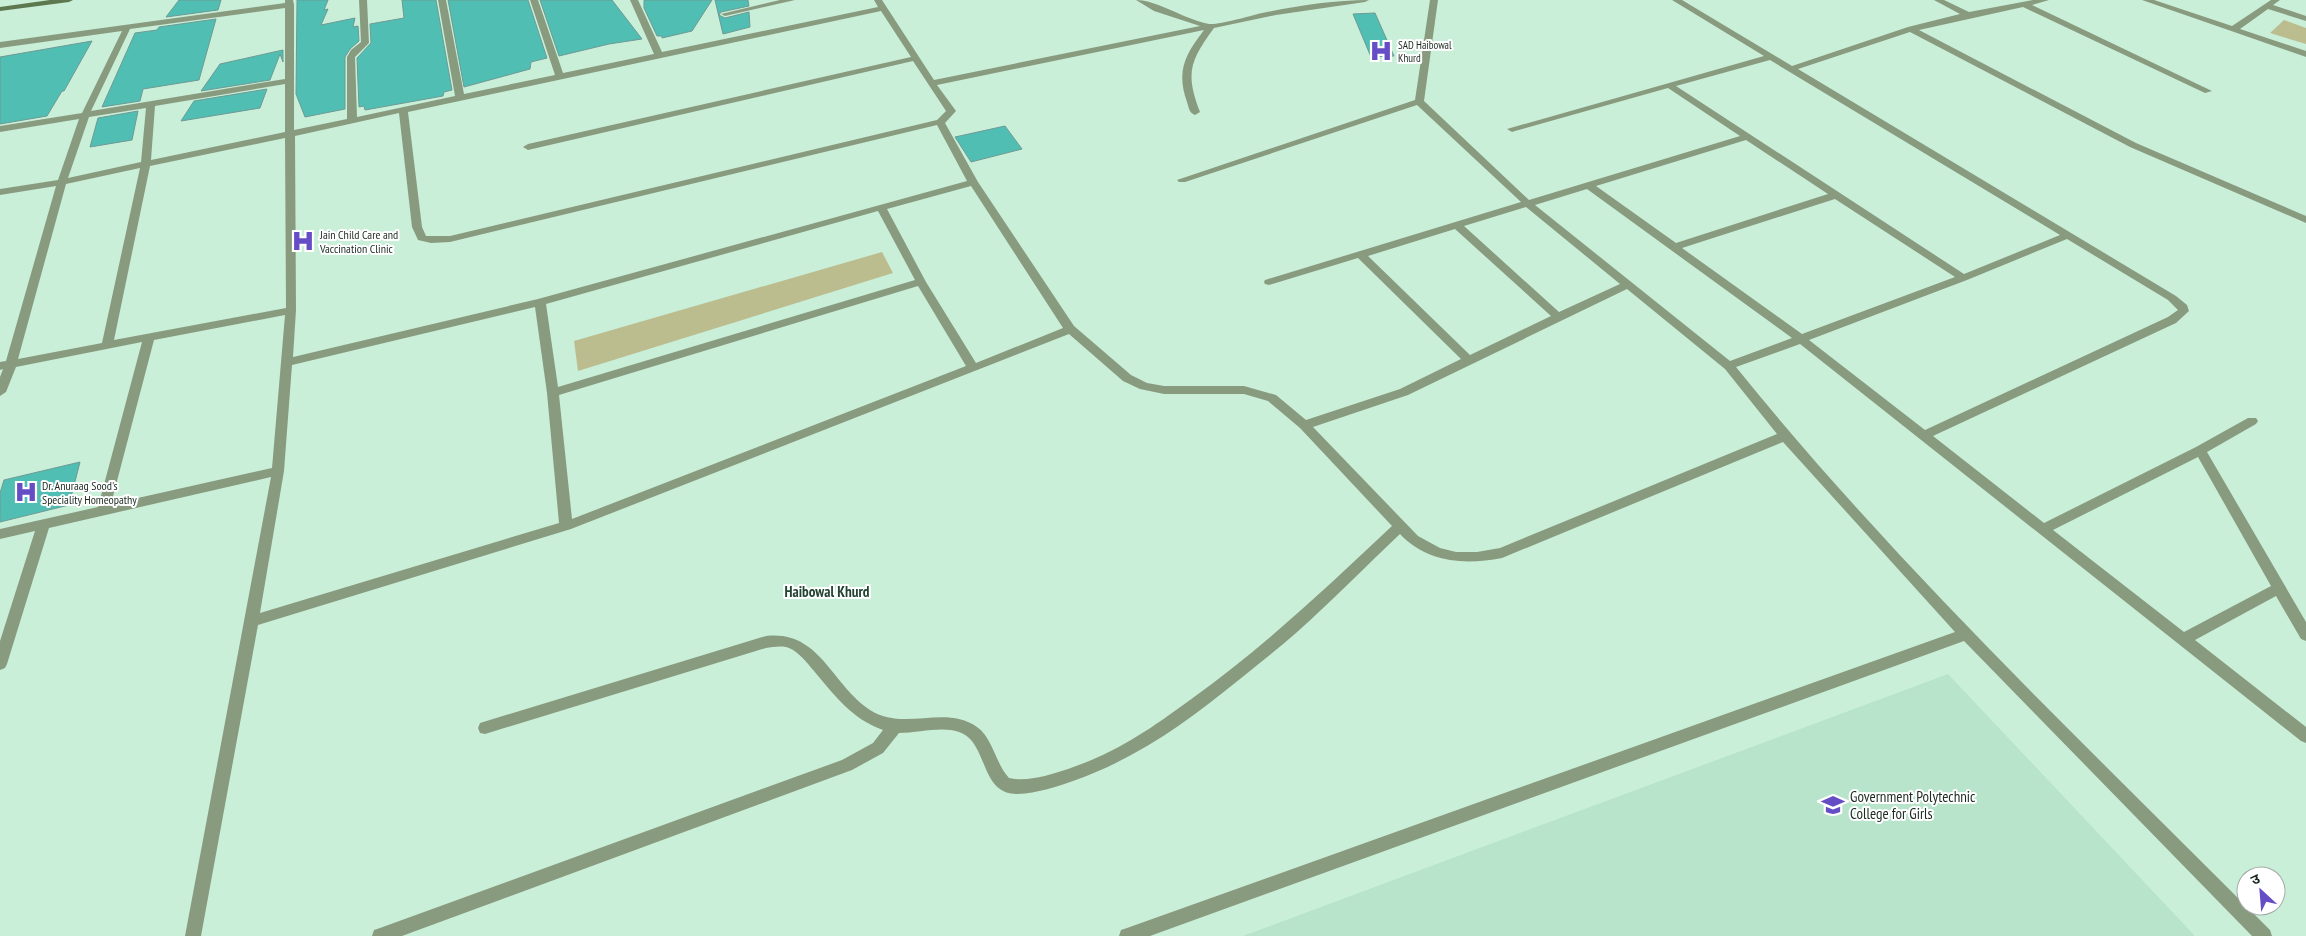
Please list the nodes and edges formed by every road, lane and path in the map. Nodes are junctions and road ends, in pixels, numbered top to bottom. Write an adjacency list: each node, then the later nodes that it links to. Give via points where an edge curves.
1 (69, 0): 20 (main road)
2 (363, 0): 46 (street, via 365,42 352,57)
3 (442, 0): 40 (street)
4 (534, 0): 35 (street)
5 (634, 0): 31 (street)
6 (791, 0): 21 (street)
7 (878, 0): 19 (street)
8 (1140, 0): 24 (street)
9 (1365, 0): 24 (street, via 1276,13)
10 (1434, 0): 41 (street)
11 (1676, 0): 32 (street)
12 (1938, 0): 22 (street)
13 (2045, 0): 17 (street)
14 (2146, 0): 27 (street)
15 (2276, 0): 18 (street)
16 (289, 2): 25 (street); 36 (street)
17 (2024, 4): 22 (street); 39 (street)
18 (2266, 6): 23 (street); 27 (street)
19 (884, 8): 31 (street); 33 (street)
20 (0, 10)
21 (725, 14)
22 (1968, 15): 26 (street)
23 (2306, 19)
24 (1211, 27): 37 (street); 44 (street, via 1184,74)
25 (127, 28): 28 (street); 45 (street)
26 (1911, 29): 34 (street); 62 (street, via 2133,146)
27 (2234, 30): 29 (street)
28 (3, 45): 30 (street)
29 (2306, 54)
30 (0, 55)
31 (659, 56): 35 (street)
32 (1771, 57): 34 (street); 38 (street)
33 (916, 58): 37 (street); 52 (street)
34 (1791, 69): 64 (street)
35 (560, 76): 40 (street)
36 (290, 81): 42 (street); 50 (street)
37 (932, 83): 47 (street, via 951,111)
38 (1669, 85): 49 (street); 51 (street)
39 (2208, 92)
40 (460, 98): 43 (street)
41 (1419, 102): 54 (street); 60 (street)
42 (152, 104): 45 (street); 53 (street)
43 (403, 109): 46 (street); 47 (street, via 418,232 422,238 431,240 450,239)
44 (1194, 112)
45 (85, 115): 48 (street); 55 (street)
46 (352, 120): 50 (street)
47 (940, 122): 56 (street)
48 (0, 129)
49 (1512, 129)
50 (290, 133): 53 (street); 72 (street)
51 (1747, 137): 57 (street); 59 (street)
52 (528, 147)
53 (146, 164): 55 (street); 77 (street)
54 (1182, 180)
55 (62, 182): 58 (street); 80 (street)
56 (973, 182): 61 (street); 74 (street)
57 (1588, 185): 60 (street); 65 (street)
58 (0, 192)
59 (1836, 195): 65 (street); 67 (street)
60 (1527, 203): 63 (street); 70 (street)
61 (881, 207): 68 (street); 71 (street)
62 (2306, 220)
63 (1456, 225): 66 (street); 73 (street)
64 (2068, 235): 67 (street); 87 (street, via 2172,298 2183,306 2183,311 2172,320)
65 (1675, 247): 76 (street)
66 (1360, 254): 69 (street); 78 (street)
67 (1963, 278): 76 (street)
68 (921, 282): 82 (street); 84 (street)
69 (1269, 282)
70 (1629, 284): 73 (street); 81 (street)
71 (540, 302): 79 (street); 84 (street)
72 (291, 310): 75 (street); 79 (street)
73 (1558, 317): 78 (street)
74 (1070, 329): 82 (street); 86 (street, via 1126,378 1144,386 1164,390 1244,390 1258,393 1272,398)
75 (149, 338): 77 (street); 91 (street)
76 (1801, 339): 81 (street); 87 (street)
77 (107, 346): 80 (street)
78 (1469, 361): 86 (street, via 1404,392)
79 (286, 362): 90 (street)
80 (6, 365): 83 (street)
81 (1729, 366): 88 (street)
82 (973, 368): 93 (street)
83 (0, 392)
84 (553, 393): 93 (street)
85 (2252, 421): 89 (street)
86 (1304, 425): 94 (street)
87 (1924, 435): 95 (street)
88 (1786, 436): 94 (street, via 1502,553 1476,559 1448,556 1412,540); 99 (street)
89 (2200, 450): 95 (street); 97 (street)
90 (278, 471): 91 (street); 98 (street)
91 (103, 511): 92 (street)
92 (44, 524): 96 (street); 102 (street)
93 (566, 526): 98 (street)
94 (1400, 526): 103 (street, via 1290,630 1213,692 1145,741 1098,764 1052,781 1010,786 998,779 971,731 951,725)
95 (2043, 529): 101 (street)
96 (0, 534)
97 (2279, 588): 100 (street); 101 (street)
98 (252, 621): 106 (street)
99 (1966, 634): 108 (street); 109 (street)
100 (2306, 635)
101 (2183, 640): 105 (street)
102 (0, 664)
103 (896, 726): 104 (street, via 869,717 855,707 801,647 780,640); 107 (street, via 878,748 847,765)
104 (485, 728)
105 (2306, 736)
106 (193, 936)
107 (380, 936)
108 (1127, 936)
109 (2264, 936)

